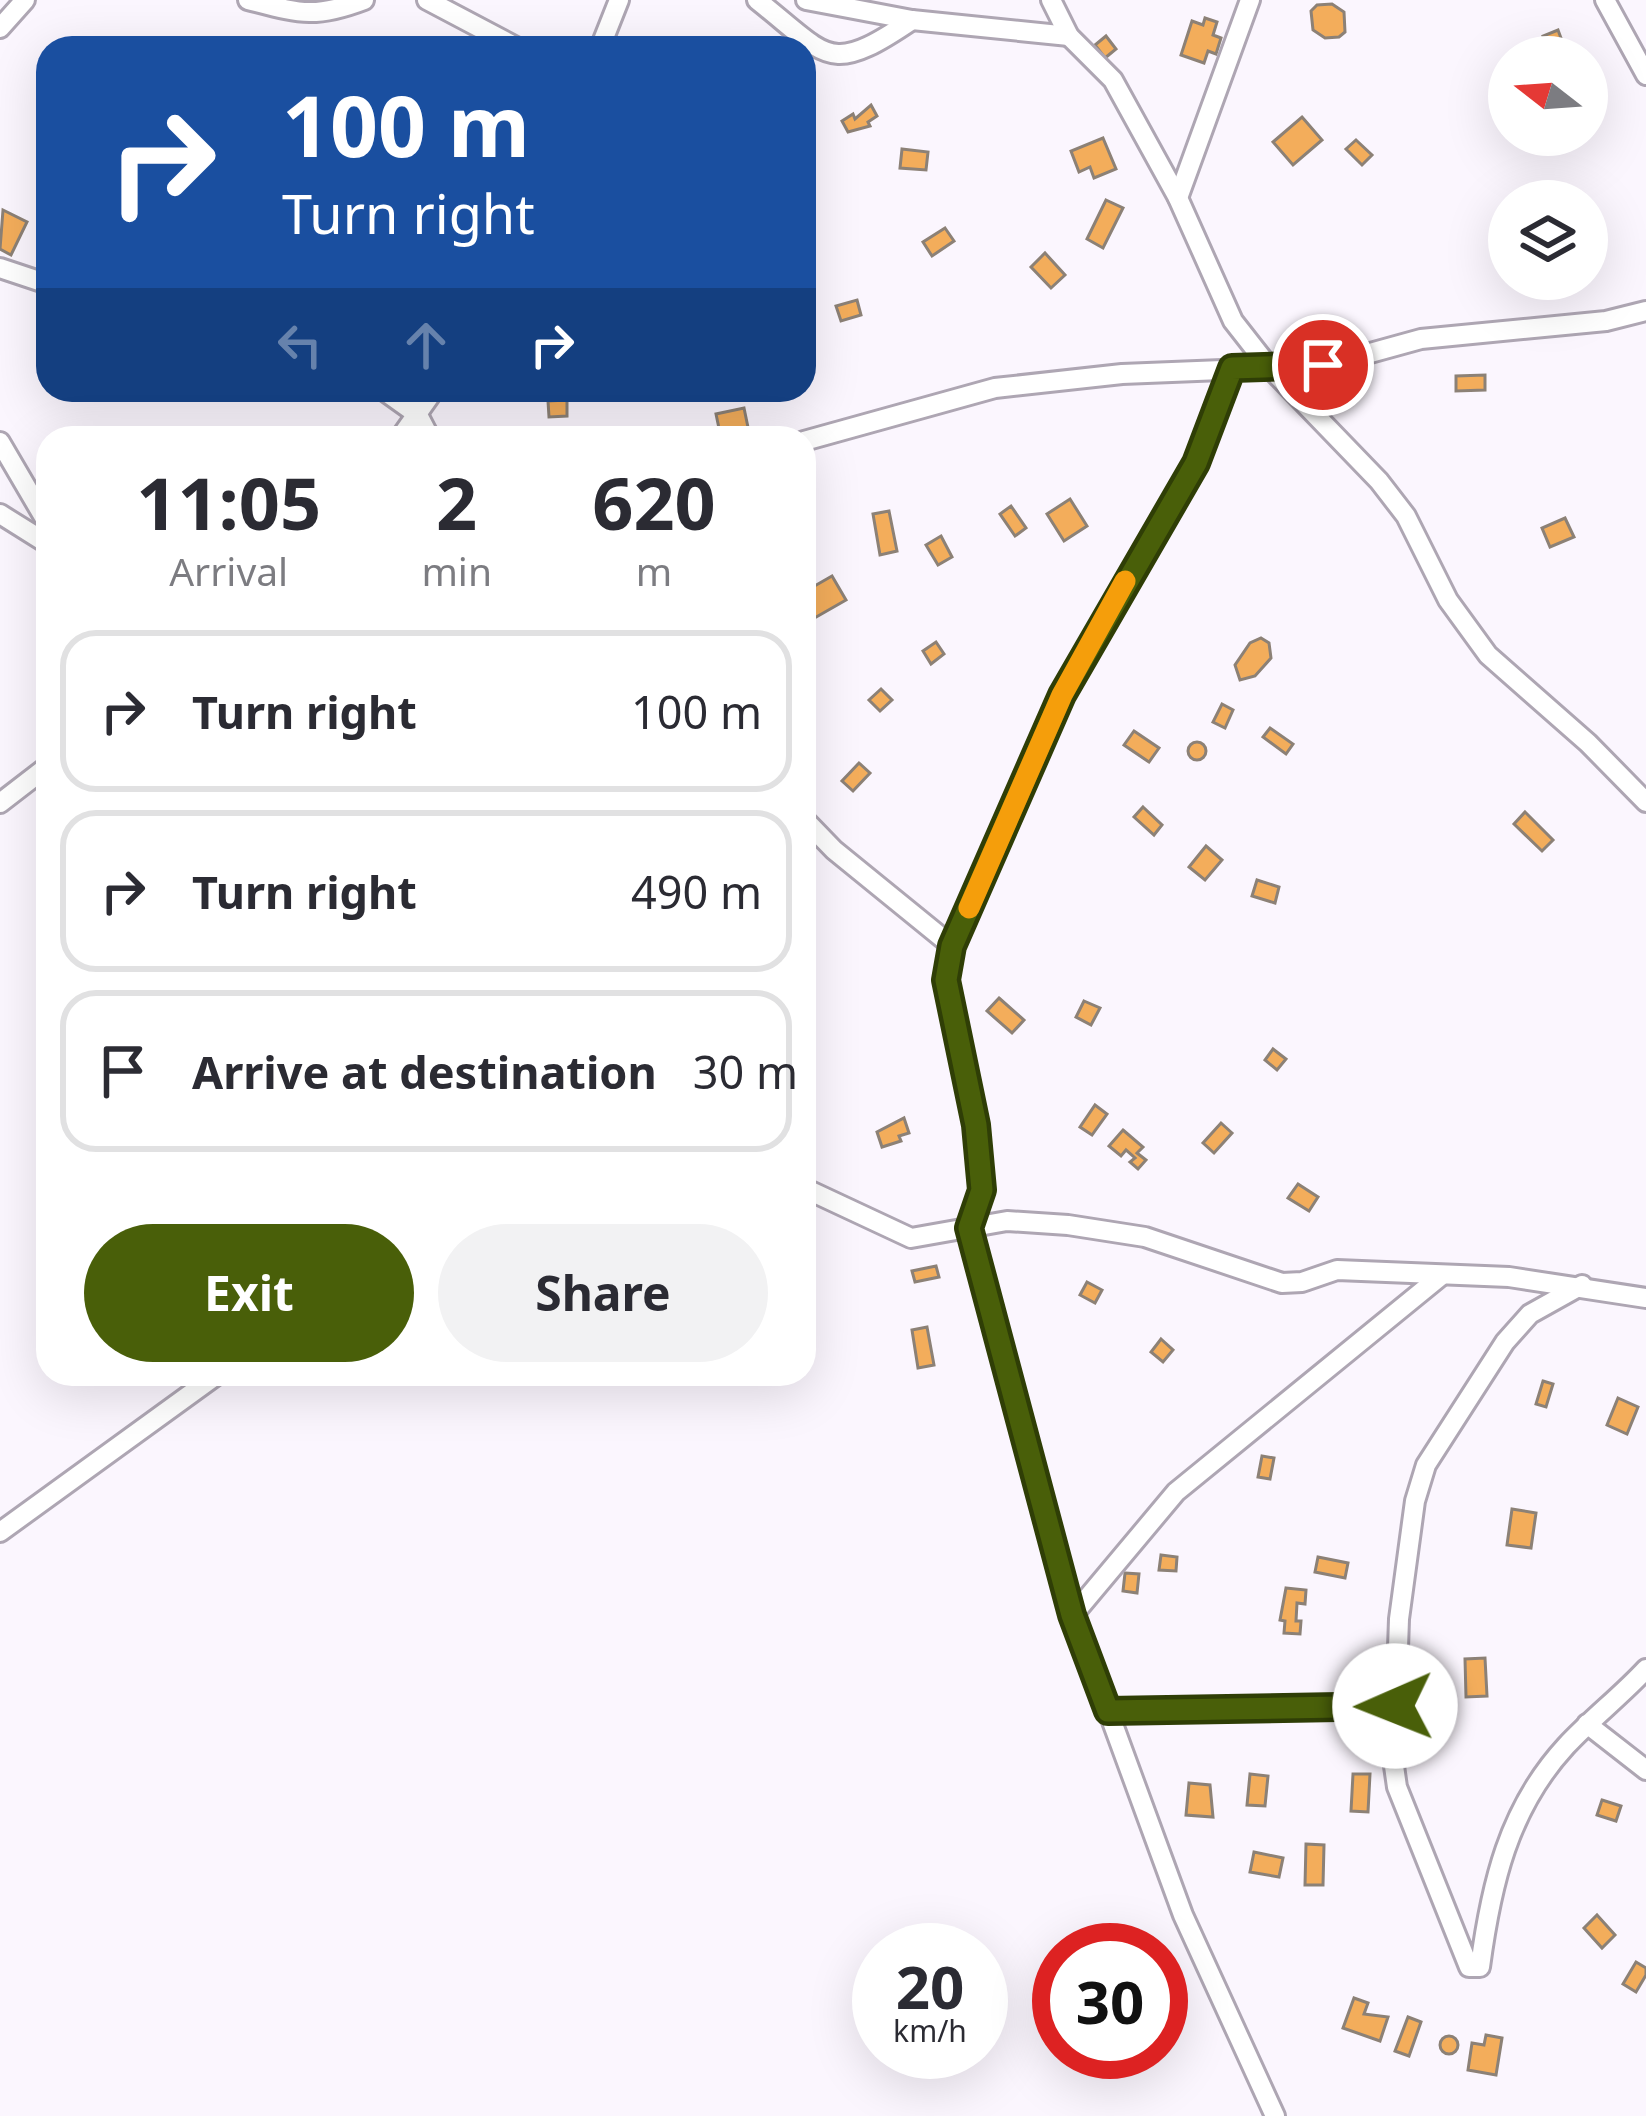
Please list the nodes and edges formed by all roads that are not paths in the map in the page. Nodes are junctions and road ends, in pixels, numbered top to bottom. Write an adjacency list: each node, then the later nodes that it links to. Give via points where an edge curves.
1 (25, 0): 12 (street)
2 (248, 0): 3 (street, via 302,14)
3 (364, 0)
4 (427, 0): 13 (street)
5 (619, 0): 14 (street)
6 (757, 0): 15 (street)
7 (806, 0): 11 (street)
8 (1051, 0): 16 (street)
9 (1250, 0): 19 (street)
10 (1605, 0): 18 (street)
11 (912, 20): 16 (street); 17 (street, via 854,55)
12 (0, 28)
13 (495, 36)
14 (602, 36)
15 (802, 36)
16 (1069, 36): 19 (street, via 1113,80)
17 (816, 47)
18 (1646, 75)
19 (1178, 198): 23 (street, via 1233,321)
20 (0, 268): 21 (street)
21 (36, 280)
22 (1646, 311): 23 (street)
23 (1269, 367): 24 (street); 36 (street, via 1406,516 1448,600 1488,655)
24 (1232, 368): 30 (street, via 995,388); 39 (street, via 1196,463 1062,695)
25 (400, 402): 27 (street)
26 (426, 402): 27 (street)
27 (418, 415): 28 (street); 29 (street)
28 (409, 426)
29 (424, 426)
30 (816, 438)
31 (0, 442): 32 (street)
32 (36, 504)
33 (0, 514): 34 (street)
34 (36, 536)
35 (36, 775): 37 (street)
36 (1646, 802)
37 (0, 803)
38 (816, 831): 39 (street)
39 (952, 946): 41 (street, via 946,980 982,1190)
40 (816, 1194): 41 (street, via 911,1238)
41 (969, 1228): 42 (street, via 1022,1220 1144,1237 1282,1283 1337,1270); 47 (street)
42 (1442, 1275): 43 (street); 47 (street, via 1176,1492)
43 (1582, 1285): 44 (street); 49 (street, via 1530,1314 1505,1342 1426,1466 1415,1501)
44 (1646, 1298)
45 (201, 1386): 46 (street)
46 (0, 1532)
47 (1072, 1615): 50 (street)
48 (1646, 1669): 51 (street)
49 (1395, 1706): 50 (street); 51 (street, via 1397,1787 1475,1970 1513,1828 1536,1784)
50 (1108, 1711): 53 (street, via 1183,1915)
51 (1587, 1724): 52 (street)
52 (1646, 1770)
53 (1275, 2116)

